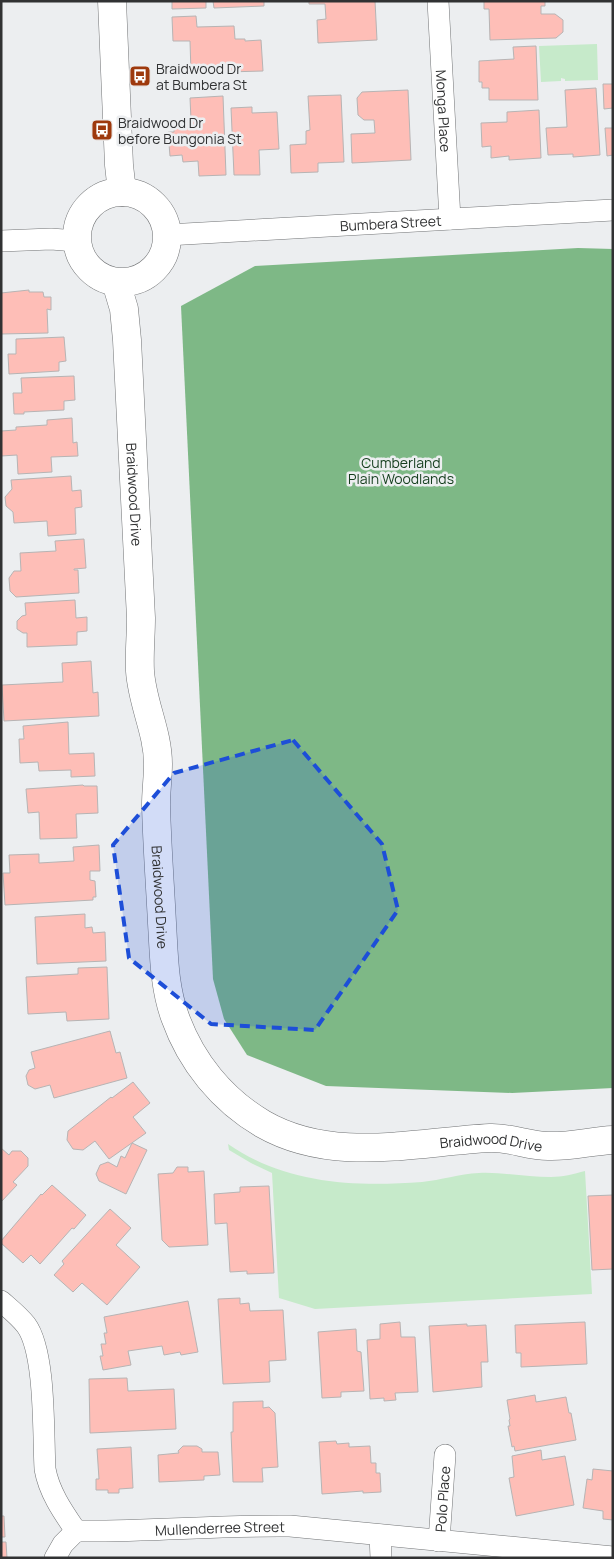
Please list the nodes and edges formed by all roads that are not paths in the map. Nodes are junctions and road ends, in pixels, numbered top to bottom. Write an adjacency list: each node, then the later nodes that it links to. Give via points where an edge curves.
1 (112, 1): 3 (street)
2 (438, 1): 5 (street, Monga Place)
3 (122, 192): 6 (street, via 148,200 161,215); 8 (street, via 94,201 84,212)
4 (613, 210): 5 (street, Bumbera Street)
5 (450, 219): 6 (street, Bumbera Street)
6 (167, 235): 9 (street, via 166,248 153,270 130,282)
7 (1, 241): 8 (street)
8 (76, 241): 9 (street, via 80,256 89,269 101,278)
9 (116, 282): 10 (street, Braidwood Drive, via 124,309 127,340 142,691 156,741 158,764 156,803 166,981 174,1015 190,1051 214,1084 244,1110 280,1132 320,1145 358,1148 494,1138 546,1146)
10 (613, 1140)
11 (1, 1301): 13 (street, via 26,1326 33,1338 39,1364 47,1481)
12 (445, 1456): 15 (street, Polo Place)
13 (76, 1531): 14 (street, Mullenderree Street, via 253,1526 317,1528); 17 (street)
14 (380, 1535): 15 (street, Mullenderree Street); 18 (street)
15 (439, 1541): 16 (street, Mullenderree Street)
16 (613, 1556)
17 (55, 1558)
18 (381, 1558)

